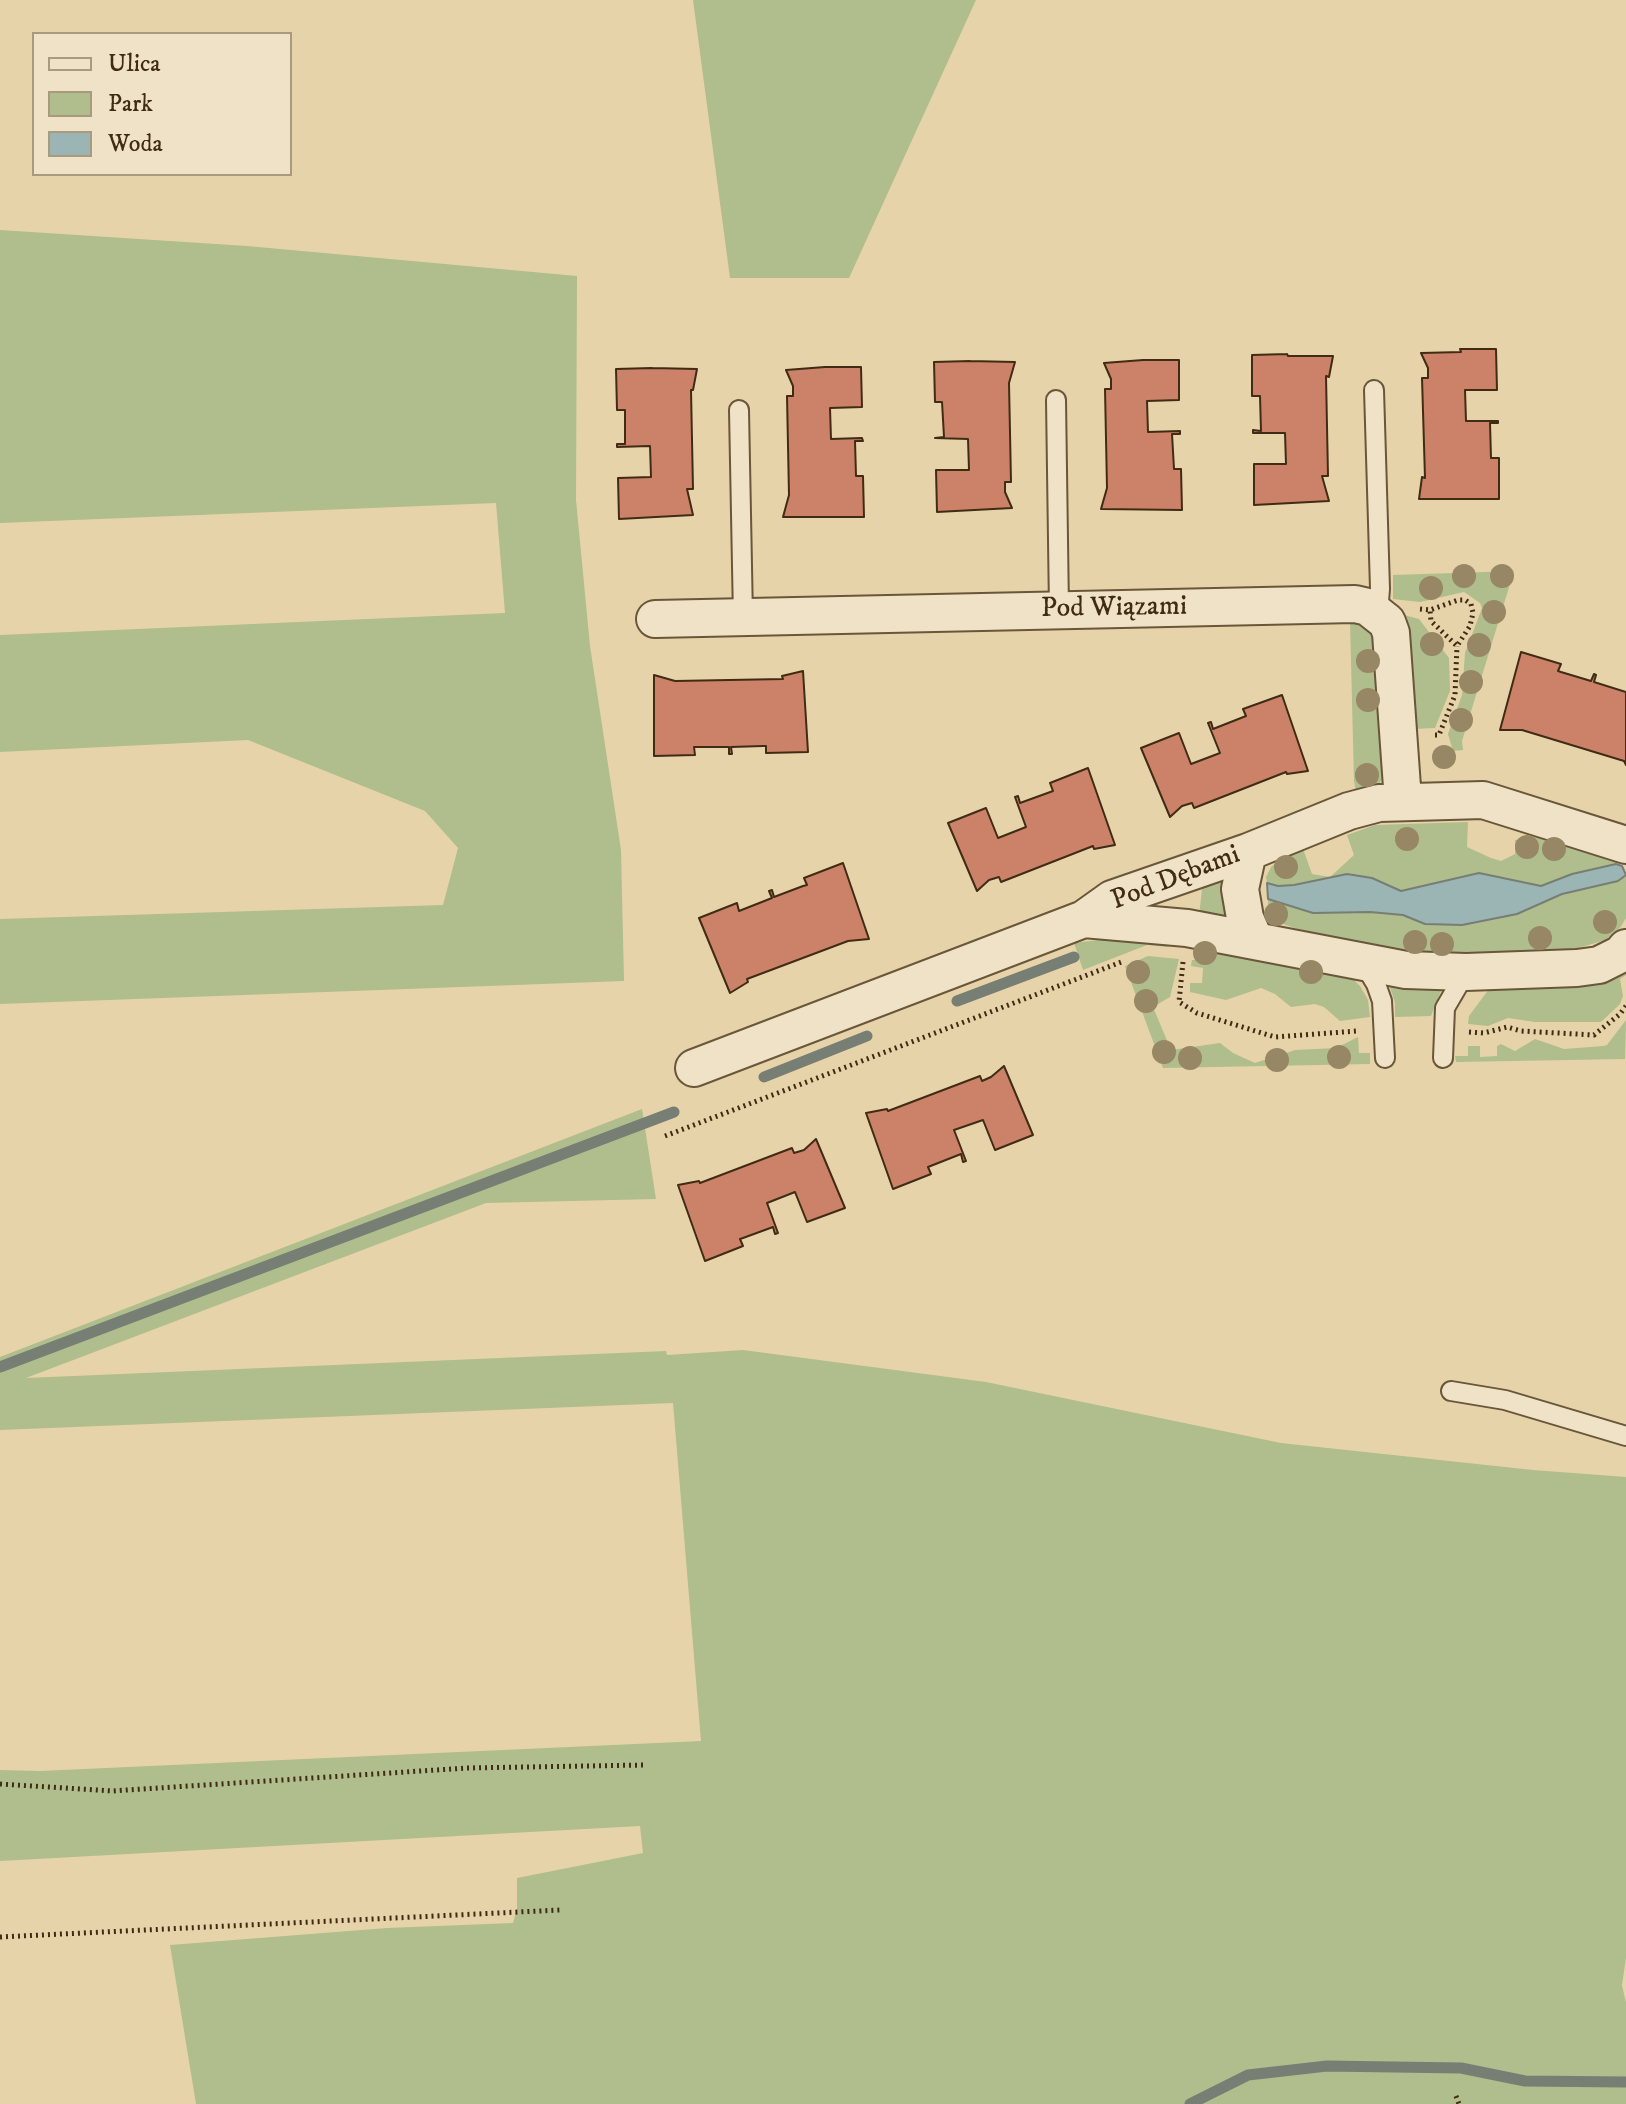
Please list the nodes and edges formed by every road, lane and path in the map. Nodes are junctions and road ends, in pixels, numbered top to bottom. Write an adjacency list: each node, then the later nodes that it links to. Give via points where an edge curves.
1 (1374, 390): 5 (lane)
2 (1056, 400): 4 (lane)
3 (739, 410): 6 (lane)
4 (1059, 610): 5 (street, Pod Wiązami, via 1355,604); 6 (street, Pod Wiązami)
5 (1378, 613): 9 (street, via 1391,633)
6 (743, 618): 7 (street, Pod Wiązami)
7 (655, 619)
8 (1457, 646): 8 (path, via 1473,613 1465,600 1430,610 1431,621); 9 (path, via 1455,695 1439,735)
9 (1398, 735): 10 (street)
10 (1403, 801): 11 (street, Pod Dębami, via 1483,800); 12 (street, Pod Dębami, via 1349,811)
11 (1626, 845)
12 (1248, 852): 13 (street, Pod Dębami, via 1112,899); 14 (street, via 1240,889)
13 (1084, 919): 14 (street, via 1187,928); 25 (street, Pod Dębami)
14 (1255, 941): 18 (street)
15 (1626, 948): 19 (street, via 1599,965)
16 (1184, 954): 21 (path, via 1179,1002 1197,1013 1275,1037)
17 (1133, 957): 26 (path)
18 (1363, 962): 19 (street); 23 (lane, via 1382,1001)
19 (1466, 972): 24 (lane, via 1445,1008)
20 (1626, 1006): 22 (path, via 1594,1035 1507,1027 1484,1033)
21 (1358, 1031)
22 (1456, 1031)
23 (1385, 1058)
24 (1443, 1058)
25 (694, 1068)
26 (665, 1136)
27 (1451, 1391): 28 (lane, via 1505,1400)
28 (1626, 1436)
29 (645, 1765): 30 (path, via 467,1768 112,1791)
30 (0, 1784)
31 (560, 1910): 32 (path)
32 (0, 1937)
33 (1456, 2096): 34 (path)
34 (1459, 2104)

